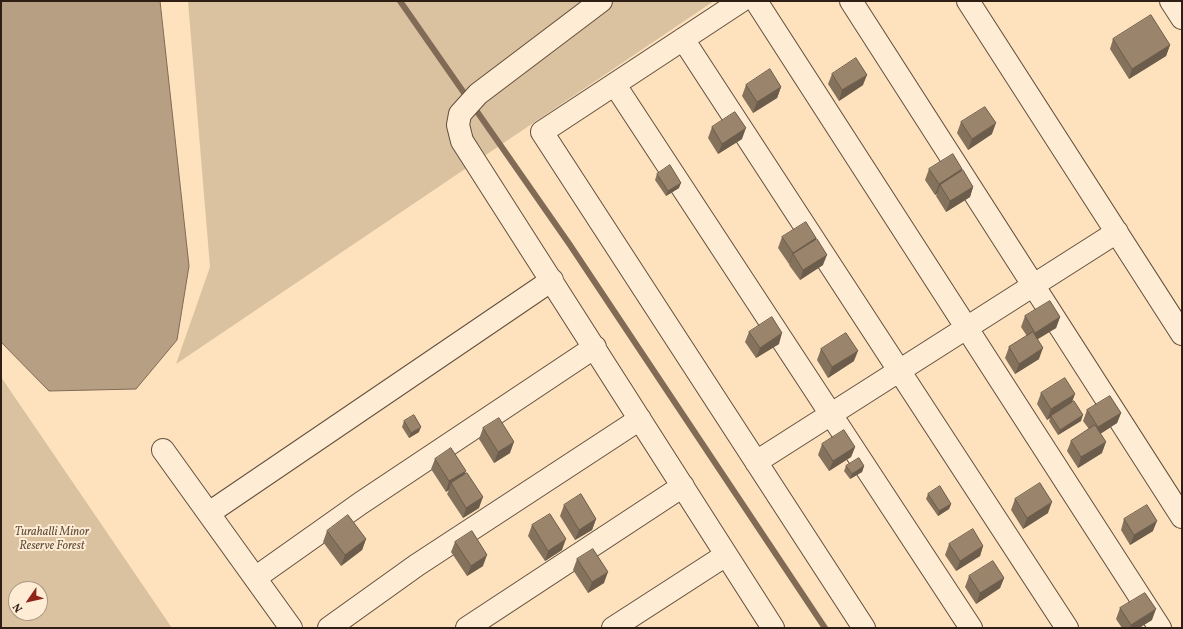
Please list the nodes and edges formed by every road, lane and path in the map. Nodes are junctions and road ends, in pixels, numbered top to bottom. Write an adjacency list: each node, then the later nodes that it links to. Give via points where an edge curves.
1 (601, 1): 11 (street, via 478,94 460,114 458,125 462,141)
2 (741, 1): 8 (street)
3 (756, 1): 13 (street)
4 (851, 1): 12 (street)
5 (968, 1): 10 (street)
6 (1171, 1): 7 (street)
7 (1182, 18)
8 (683, 39): 9 (street); 16 (street)
9 (615, 85): 17 (street); 20 (street, via 542,132)
10 (1117, 232): 12 (street); 14 (street)
11 (552, 280): 15 (street); 22 (street)
12 (1033, 286): 13 (street); 23 (street)
13 (967, 328): 16 (street); 34 (street)
14 (1182, 334)
15 (595, 347): 18 (street); 25 (street, via 361,503)
16 (900, 371): 17 (street); 33 (street)
17 (831, 415): 20 (street); 32 (street)
18 (640, 419): 21 (street); 27 (street, via 417,565)
19 (164, 450): 22 (street)
20 (756, 462): 31 (street)
21 (683, 486): 24 (street); 28 (street)
22 (209, 513): 25 (street)
23 (1182, 517)
24 (726, 555): 29 (street); 30 (street)
25 (255, 578): 26 (street)
26 (291, 628)
27 (329, 628)
28 (467, 628)
29 (613, 628)
30 (773, 628)
31 (864, 628)
32 (971, 628)
33 (1067, 628)
34 (1160, 628)

